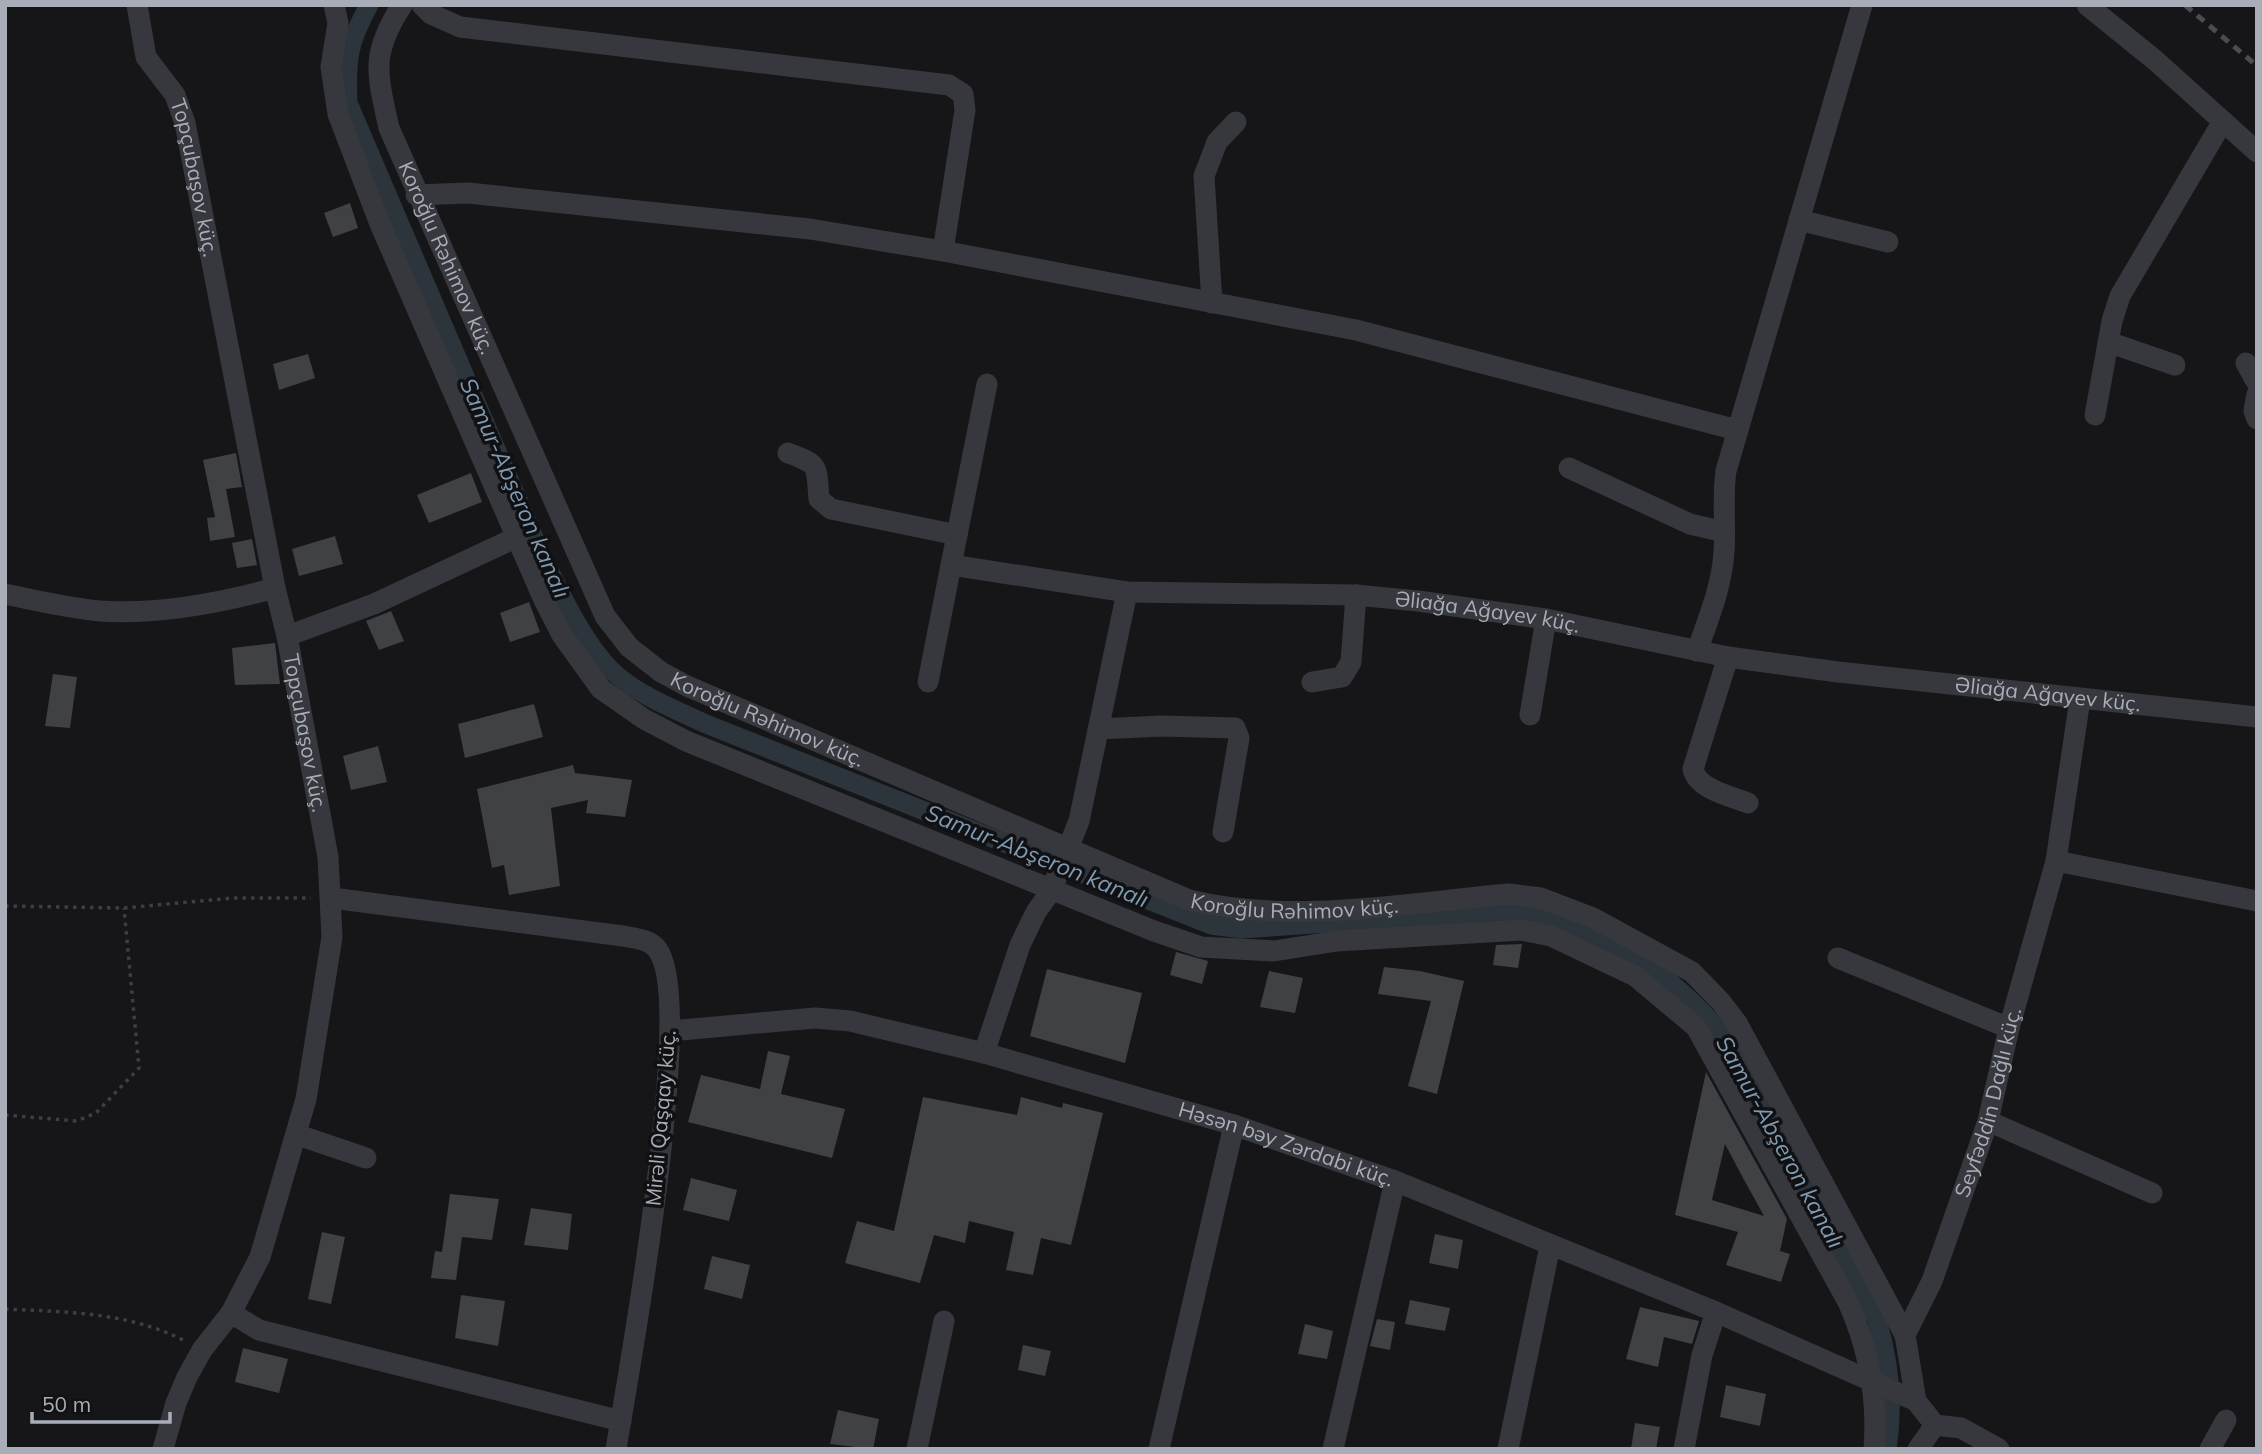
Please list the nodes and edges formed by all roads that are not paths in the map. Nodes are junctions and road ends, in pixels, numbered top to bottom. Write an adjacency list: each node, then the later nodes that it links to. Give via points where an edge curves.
1 (137, 5): 30 (street, Topçubaşov küç., via 146,57 176,95 185,124)
2 (334, 5): 28 (street, Koroğlu Rəhimov küç., via 338,23 331,67 338,114 380,224)
3 (402, 5): 10 (street, Koroğlu Rəhimov küç., via 382,40 378,70 389,128)
4 (422, 5): 13 (street, via 460,27 949,85 963,94 965,110)
5 (1862, 5): 11 (street)
6 (2087, 5): 7 (street)
7 (2223, 121): 9 (street); 15 (street, via 2120,296)
8 (1236, 122): 14 (street, via 1217,142 1204,176)
9 (2257, 152)
10 (416, 195): 13 (street, via 468,193 810,229); 46 (street, Koroğlu Rəhimov küç., via 605,616 629,647 661,672 709,696)
11 (1799, 220): 12 (street); 23 (street)
12 (1888, 242)
13 (943, 251): 14 (street)
14 (1212, 303): 23 (street, via 1356,330)
15 (2108, 342): 17 (street); 21 (street)
16 (2246, 363): 18 (street)
17 (2175, 365)
18 (2257, 383)
19 (987, 384): 27 (street)
20 (2257, 394): 22 (street, via 2253,411)
21 (2095, 415)
22 (2257, 419)
23 (1737, 430): 26 (street, via 1723,490)
24 (788, 453): 27 (street, via 814,463 819,499 831,509)
25 (1569, 468): 26 (street, via 1690,524)
26 (1724, 532): 36 (street, via 1719,581)
27 (957, 536): 29 (street)
28 (517, 537): 35 (street, via 374,604); 48 (street, Koroğlu Rəhimov küç., via 562,635 586,671 618,704 687,741)
29 (951, 565): 31 (street, Əliağa Ağayev küç.); 38 (street)
30 (275, 588): 32 (street, via 231,600 102,611); 35 (street, Topçubaşov küç.)
31 (1126, 592): 33 (street, Əliağa Ağayev küç.); 43 (street)
32 (5, 594)
33 (1356, 595): 34 (street, Əliağa Ağayev küç.); 39 (street, via 1351,662 1342,677)
34 (1546, 619): 36 (street, Əliağa Ağayev küç.); 41 (street)
35 (287, 636): 49 (street, Topçubaşov küç.)
36 (1697, 651): 37 (street, Əliağa Ağayev küç.)
37 (1728, 657): 40 (street, Əliağa Ağayev küç.); 44 (street, via 1694,778)
38 (928, 682)
39 (1312, 682)
40 (2080, 699): 42 (street, Əliağa Ağayev küç.); 47 (street, Seyfəddin Dağlı küç.)
41 (1530, 715)
42 (2257, 717)
43 (1098, 729): 45 (street, via 1235,728 1239,738); 46 (street, via 1087,792)
44 (1748, 803)
45 (1223, 832)
46 (1069, 850): 48 (street); 65 (street, Koroğlu Rəhimov küç., via 1189,900 1250,911 1292,912 1509,894 1541,898 1659,952 1692,972 1737,1023)
47 (2056, 861): 50 (street); 52 (street, Seyfəddin Dağlı küç.)
48 (1051, 891): 54 (street, via 1020,945); 66 (street, Koroğlu Rəhimov küç., via 1154,931 1227,951 1521,930 1551,936 1635,976 1696,1027 1848,1302 1862,1334)
49 (332, 898): 53 (street, Mirəli Qaşqay küç., via 643,940 656,947 663,961); 57 (street, Topçubaşov küç., via 332,937)
50 (2257, 901)
51 (1838, 958): 52 (street)
52 (2009, 1028): 55 (street, Seyfəddin Dağlı küç.)
53 (670, 1031): 54 (street, Həsən bəy Zərdabi küç., via 815,1018 862,1023); 69 (street, Mirəli Qaşqay küç., via 662,1153)
54 (984, 1053): 56 (street, Həsən bəy Zərdabi küç.)
55 (1988, 1121): 60 (street); 65 (street, Seyfəddin Dağlı küç., via 1932,1281)
56 (1234, 1125): 59 (street, Həsən bəy Zərdabi küç.); 74 (street)
57 (298, 1135): 58 (street); 63 (street, Topçubaşov küç., via 260,1257)
58 (366, 1158)
59 (1395, 1181): 61 (street, Həsən bəy Zərdabi küç.); 75 (street)
60 (2152, 1193)
61 (1550, 1246): 62 (street, Həsən bəy Zərdabi küç.); 76 (street)
62 (1716, 1312): 66 (street, Həsən bəy Zərdabi küç.); 77 (street, via 1702,1355)
63 (231, 1313): 69 (street, via 259,1330); 71 (street, Topçubaşov küç., via 202,1350 176,1403)
64 (944, 1321): 73 (street)
65 (1905, 1335): 67 (street, Koroğlu Rəhimov küç.)
66 (1873, 1383): 67 (street, Həsən bəy Zərdabi küç.); 78 (street, Koroğlu Rəhimov küç.)
67 (1916, 1401): 70 (street, Koroğlu Rəhimov küç.)
68 (2226, 1420): 81 (street)
69 (621, 1421): 72 (street, Mirəli Qaşqay küç.)
70 (1935, 1425): 79 (street); 80 (street, via 1961,1428)
71 (163, 1449)
72 (616, 1449)
73 (917, 1449)
74 (1159, 1449)
75 (1333, 1449)
76 (1508, 1449)
77 (1684, 1449)
78 (1874, 1449)
79 (1918, 1449)
80 (1999, 1449)
81 (2210, 1449)

